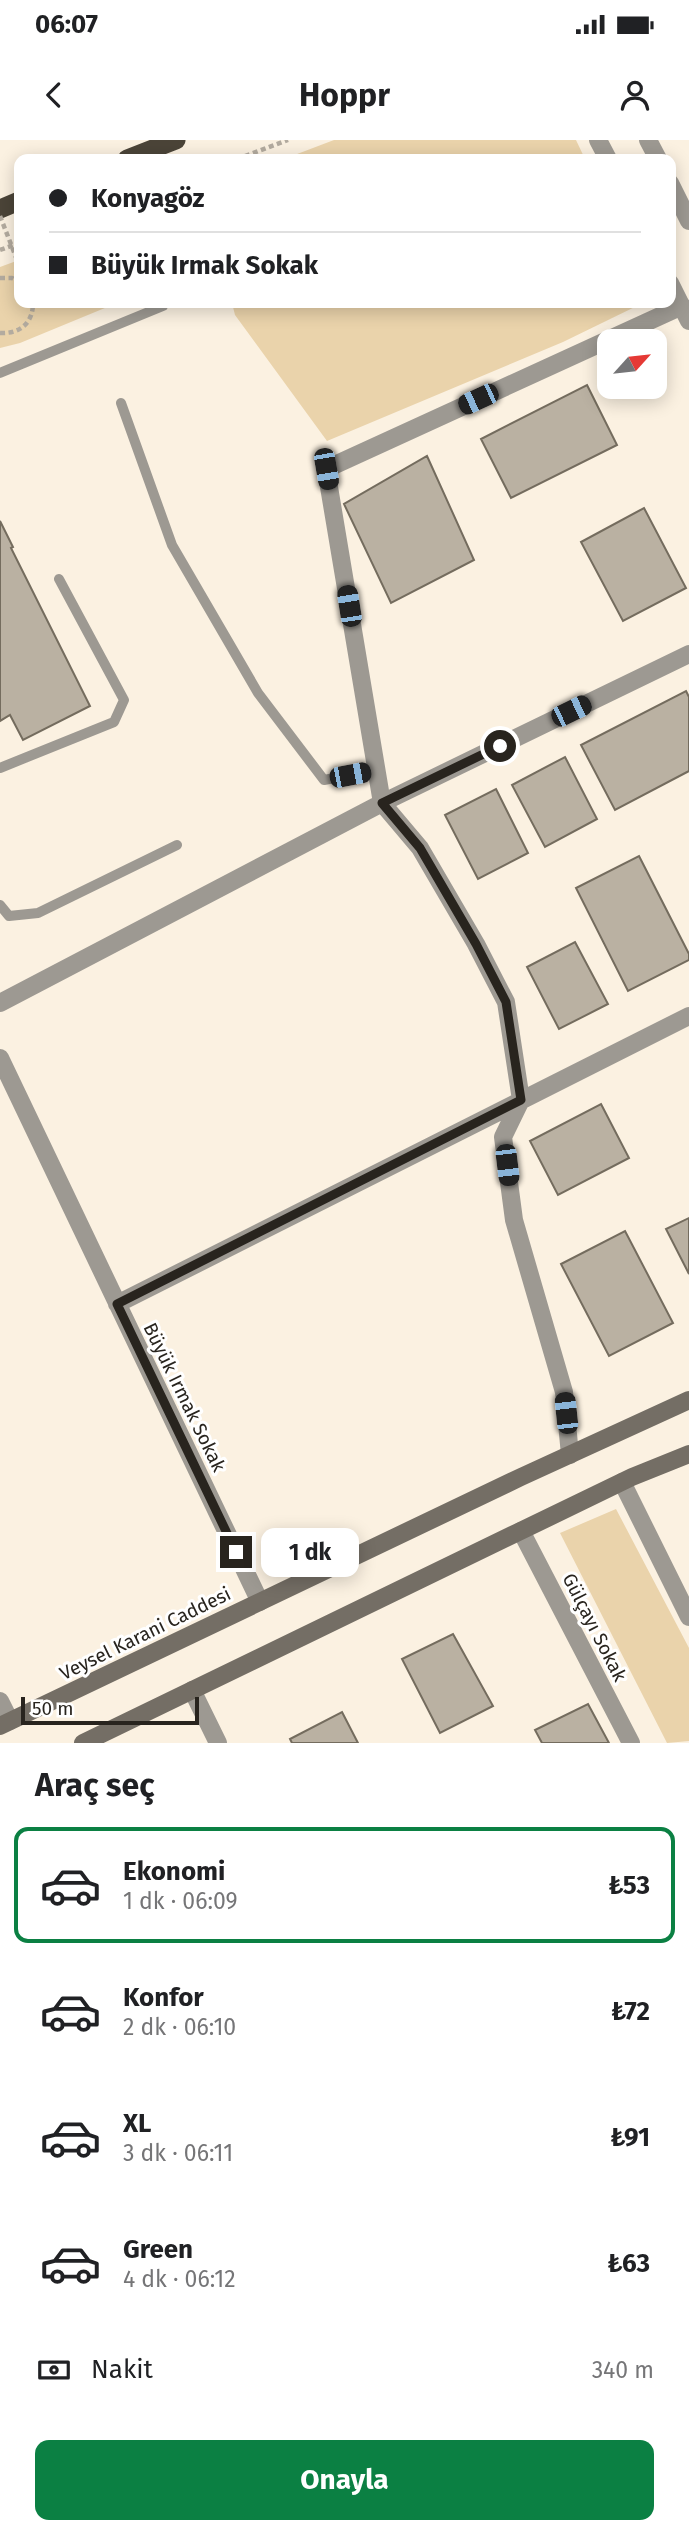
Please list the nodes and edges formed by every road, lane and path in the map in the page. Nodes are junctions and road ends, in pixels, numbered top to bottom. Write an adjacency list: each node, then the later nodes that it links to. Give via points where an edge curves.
1 (176, 140): 3 (highway)
2 (288, 140): 4 (path)
3 (140, 154)
4 (250, 154)
5 (676, 195): 7 (street)
6 (0, 216): 8 (path, bridge)
7 (689, 221)
8 (14, 252)
9 (676, 296): 12 (street)
10 (33, 308): 13 (path, via 24,326)
11 (158, 308): 14 (lane)
12 (685, 314): 19 (street, via 326,469)
13 (0, 333)
14 (0, 373)
15 (121, 403): 19 (lane, via 172,545 258,692 324,780)
16 (59, 579): 18 (lane, via 124,700 114,722)
17 (689, 654): 20 (street)
18 (0, 768)
19 (376, 770): 20 (street)
20 (382, 803): 23 (street); 26 (street, via 420,848 506,1002)
21 (177, 845): 22 (lane, via 38,913 9,916)
22 (0, 905)
23 (0, 1003)
24 (689, 1016): 26 (street)
25 (0, 1058): 27 (street, Büyük Irmak Sokak)
26 (521, 1100): 27 (street); 30 (street, via 503,1138 514,1220 564,1392)
27 (117, 1304): 33 (street, Büyük Irmak Sokak)
28 (689, 1400): 30 (main road, Veysel Karani Caddesi)
29 (689, 1454): 31 (main road)
30 (570, 1455): 33 (main road, Veysel Karani Caddesi)
31 (622, 1482): 32 (main road); 34 (street)
32 (521, 1531): 35 (main road); 40 (street, Gülçayı Sokak)
33 (260, 1602): 37 (main road, Veysel Karani Caddesi)
34 (689, 1617)
35 (191, 1690): 38 (main road); 39 (street)
36 (0, 1701): 37 (street)
37 (5, 1723)
38 (83, 1743)
39 (218, 1743)
40 (631, 1743)

